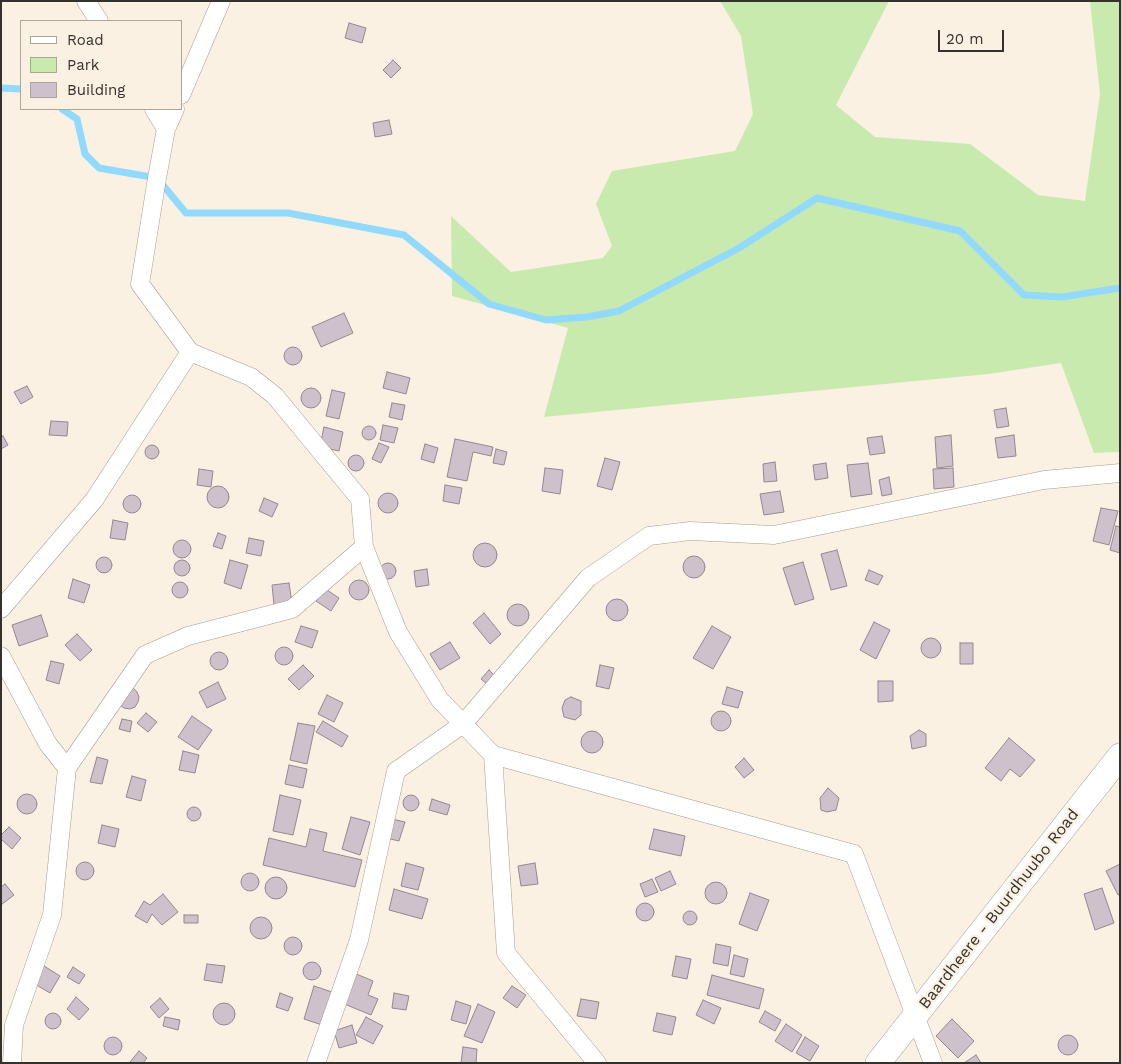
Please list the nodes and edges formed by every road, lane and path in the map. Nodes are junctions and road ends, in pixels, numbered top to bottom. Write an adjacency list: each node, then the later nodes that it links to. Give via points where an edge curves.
1 (86, 1): 3 (street)
2 (221, 1): 4 (street)
3 (98, 20)
4 (182, 93)
5 (155, 110): 7 (street)
6 (175, 110): 7 (street)
7 (166, 129): 8 (street, via 140,284)
8 (190, 352): 10 (street, via 251,377 275,396 360,500); 11 (street, via 94,500)
9 (1120, 473): 13 (street, via 1044,480 774,535 690,531 649,536 588,578)
10 (364, 547): 13 (street, via 398,632 440,700); 16 (street, via 292,609 188,636 145,655)
11 (1, 609)
12 (1, 656): 16 (street, via 48,744)
13 (463, 724): 14 (street); 19 (street, via 396,771 359,940)
14 (493, 756): 17 (street, via 854,854); 20 (street, via 506,953)
15 (1120, 756): 17 (main road, Baardheere - Buurdhuubo Road)
16 (67, 768): 18 (street, via 52,915 14,1025)
17 (915, 1016): 21 (main road, Baardheere - Buurdhuubo Road); 22 (street)
18 (12, 1063)
19 (316, 1063)
20 (598, 1063)
21 (878, 1063)
22 (933, 1063)

